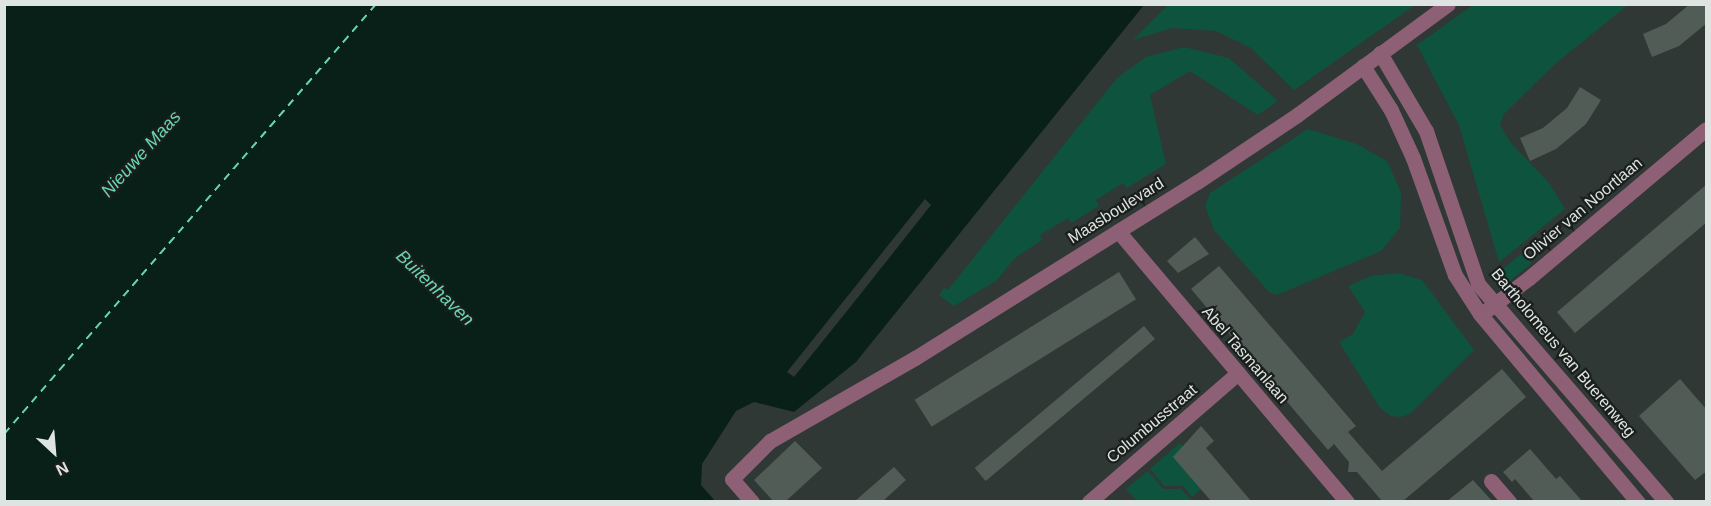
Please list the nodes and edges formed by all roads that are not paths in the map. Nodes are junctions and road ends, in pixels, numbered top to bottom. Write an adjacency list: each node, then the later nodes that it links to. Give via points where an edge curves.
1 (1448, 4): 2 (street, Maasboulevard)
2 (1380, 53): 3 (street, Maasboulevard); 6 (street, Bartholomeus van Buerenweg, via 1426,131 1469,263 1478,284)
3 (1363, 66): 5 (street, Maasboulevard, via 1297,115); 7 (street, via 1413,158 1455,275)
4 (1707, 129): 6 (street, Olivier van Noortlaan)
5 (1118, 231): 8 (street, Abel Tasmanlaan); 10 (street, Maasboulevard, via 915,358 770,441 732,479)
6 (1495, 304): 7 (street, Olivier van Noortlaan); 15 (street, Bartholomeus van Buerenweg)
7 (1480, 314): 14 (street)
8 (1238, 374): 11 (street, Columbusstraat); 12 (street, Abel Tasmanlaan)
9 (1491, 481): 13 (street)
10 (752, 501)
11 (1089, 501)
12 (1347, 501)
13 (1509, 501)
14 (1638, 501)
15 (1665, 501)

